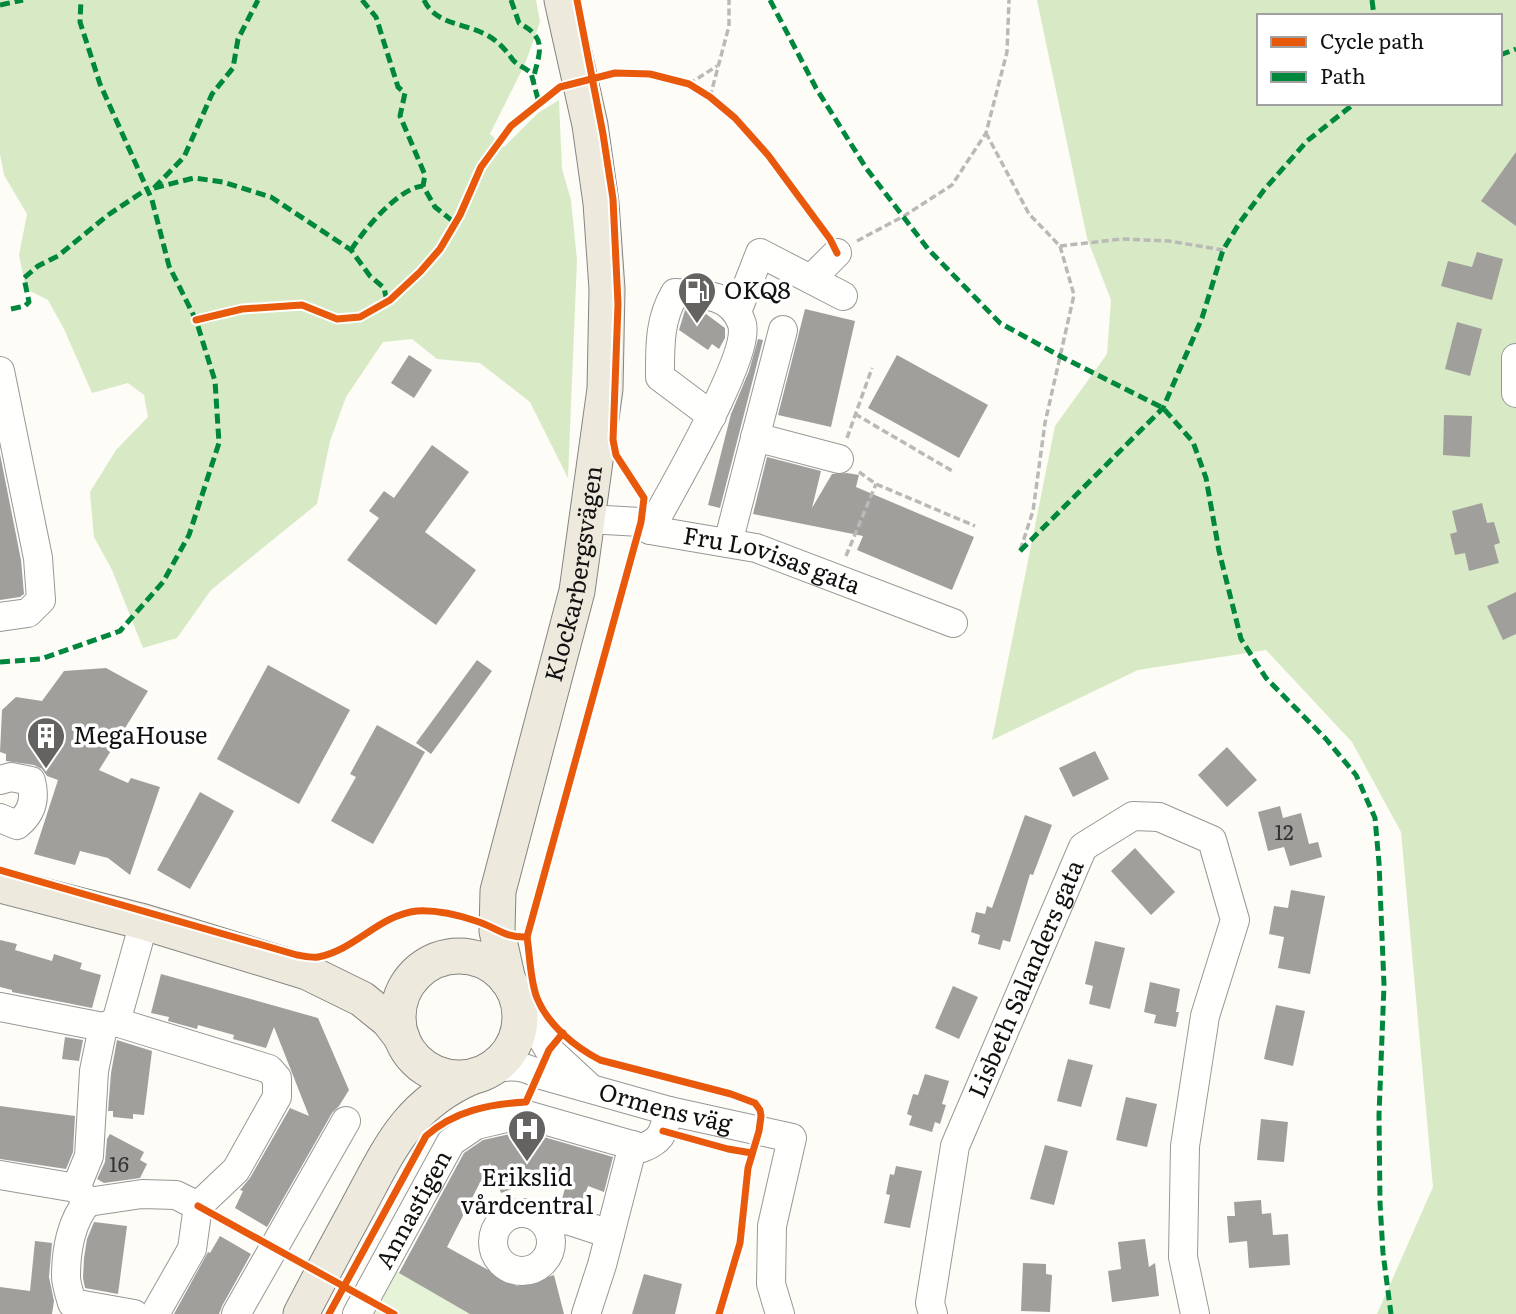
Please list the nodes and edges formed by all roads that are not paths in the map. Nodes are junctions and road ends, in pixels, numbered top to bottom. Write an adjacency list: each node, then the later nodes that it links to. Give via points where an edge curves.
1 (562, 0): 13 (main road, Klockarbergsvägen, via 601,203 607,289 605,389)
2 (838, 253): 3 (street)
3 (811, 279): 4 (street); 5 (street, via 760,253)
4 (844, 296)
5 (737, 313): 10 (street, via 743,327 732,371); 10 (street, via 728,302 705,293 675,293 660,332 660,377)
6 (783, 330): 11 (street)
7 (1516, 358): 9 (street)
8 (0, 371): 16 (street, via 38,558 41,600 28,614)
9 (1516, 393)
10 (712, 416): 14 (street)
11 (755, 437): 12 (street); 15 (street)
12 (839, 459)
13 (587, 519): 14 (street, Fru Lovisas gata, via 641,522); 21 (main road, Klockarbergsvägen, via 577,591)
14 (650, 530): 15 (street, Fru Lovisas gata)
15 (728, 543): 17 (street, Fru Lovisas gata, via 756,548)
16 (0, 617)
17 (953, 623)
18 (0, 780): 19 (street, via 11,776 31,781 35,794 29,815 17,825)
19 (0, 818)
20 (0, 885): 22 (main road)
21 (498, 891): 23 (main road, Klockarbergsvägen, via 477,921); 25 (main road, Klockarbergsvägen, via 498,939)
22 (144, 922): 24 (main road); 27 (street)
23 (433, 962): 24 (main road, via 369,980); 25 (main road, via 466,956 482,960); 28 (main road, via 410,981 401,1001)
24 (307, 972): 28 (main road, via 362,999 388,1020)
25 (510, 984): 29 (main road, via 519,1005 520,1027 506,1056); 30 (street, via 549,1050)
26 (0, 1007): 27 (street)
27 (109, 1025): 36 (street, via 94,1071); 37 (street, via 269,1069 277,1078 277,1097 236,1170)
28 (403, 1040): 29 (main road, via 416,1059 433,1072 447,1077); 33 (main road, via 406,1097)
29 (480, 1073): 30 (street, Ormens väg, via 510,1066); 33 (main road, via 450,1086)
30 (589, 1087): 31 (street, Ormens väg)
31 (669, 1111): 34 (street, via 657,1142 642,1148); 47 (street, Ormens väg, via 792,1138 772,1226 771,1284)
32 (346, 1121): 43 (street)
33 (396, 1136): 44 (main road)
34 (633, 1145): 39 (street); 45 (street, Annastigen, via 523,1114 477,1125 450,1142)
35 (0, 1175): 36 (street)
36 (82, 1195): 37 (street, via 176,1195); 40 (street, via 66,1278)
37 (198, 1206): 42 (street, via 192,1250)
38 (533, 1215): 39 (street)
39 (610, 1234): 46 (street)
40 (72, 1309): 41 (street)
41 (134, 1314)
42 (155, 1314)
43 (236, 1314)
44 (301, 1314)
45 (357, 1314)
46 (586, 1314)
47 (780, 1314)
48 (933, 1314): 49 (street, Lisbeth Salanders gata, via 930,1303 955,1146 1083,847 1133,816 1159,817 1212,840 1235,920 1205,1016 1185,1146 1183,1257)
49 (1195, 1314)

